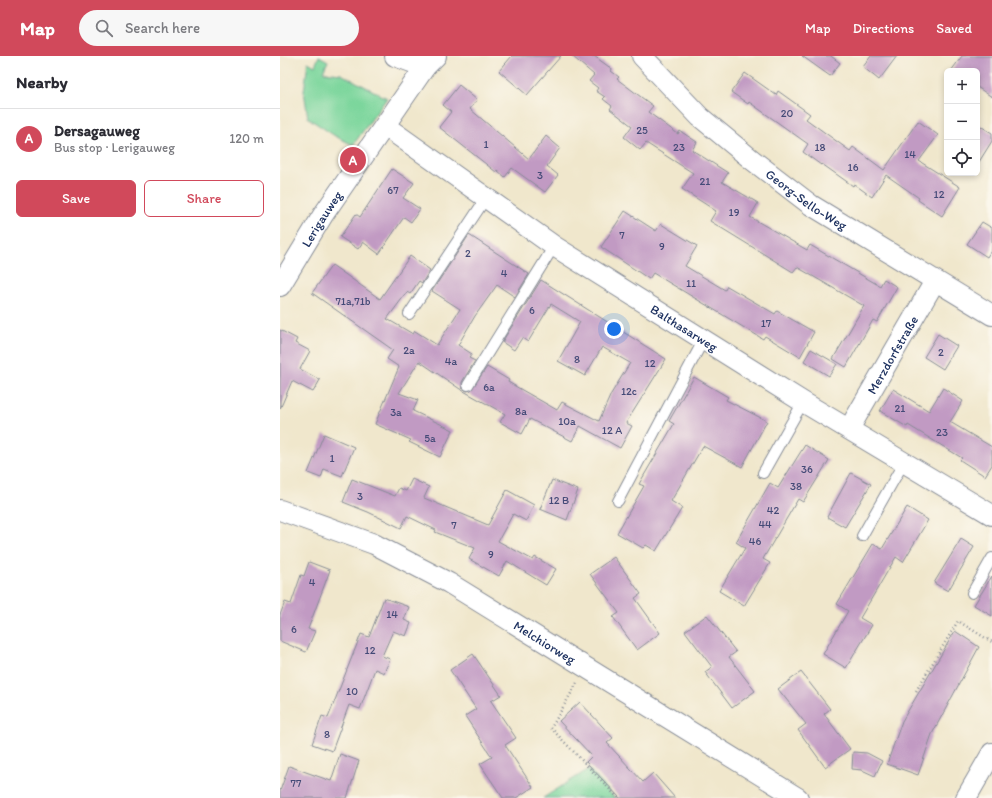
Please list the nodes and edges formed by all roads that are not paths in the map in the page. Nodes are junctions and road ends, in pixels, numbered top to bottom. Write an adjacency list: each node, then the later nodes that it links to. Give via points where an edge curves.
1 (395, 56): 3 (street)
2 (642, 56): 7 (street, Georg-Sello-Weg, via 700,117 751,160 811,205)
3 (431, 61): 4 (street, Lerigauweg)
4 (385, 126): 5 (street, Balthasarweg); 8 (street, Lerigauweg, via 323,215)
5 (486, 198): 6 (street, Balthasarweg); 9 (lane)
6 (554, 246): 11 (street, Balthasarweg); 12 (lane)
7 (935, 281): 10 (street, Georg-Sello-Weg); 14 (street, Merzdorfstraße)
8 (280, 286)
9 (409, 314)
10 (992, 315)
11 (704, 338): 13 (street, Balthasarweg); 17 (lane)
12 (468, 385)
13 (803, 402): 14 (street, Balthasarweg); 16 (lane)
14 (848, 429): 15 (street, Balthasarweg)
15 (904, 462): 19 (street, Balthasarweg); 20 (lane)
16 (763, 473)
17 (618, 501)
18 (280, 510): 24 (street, Melchiorweg, via 374,544 449,583)
19 (992, 515)
20 (862, 536)
21 (992, 558): 22 (lane)
22 (972, 593)
23 (992, 753): 25 (street)
24 (798, 798)
25 (966, 798)

